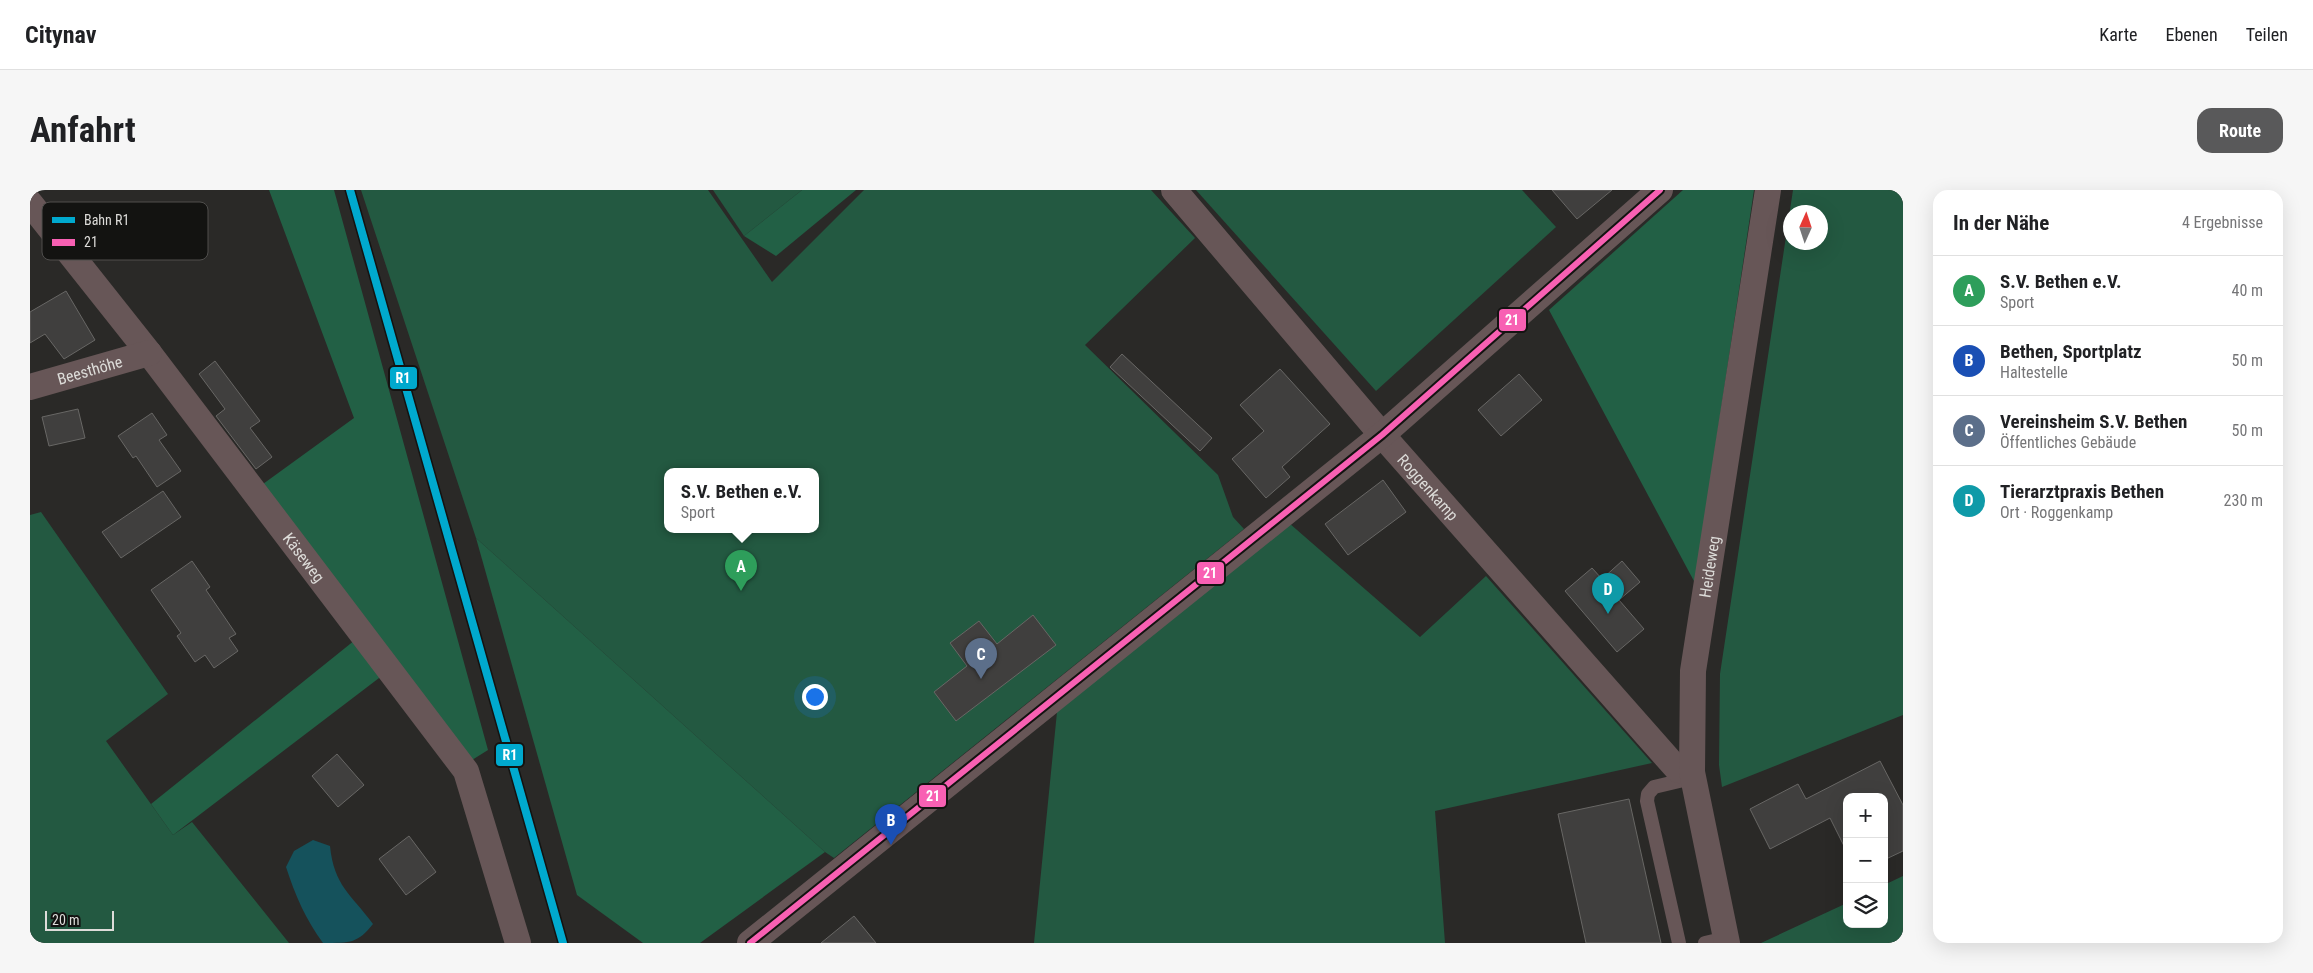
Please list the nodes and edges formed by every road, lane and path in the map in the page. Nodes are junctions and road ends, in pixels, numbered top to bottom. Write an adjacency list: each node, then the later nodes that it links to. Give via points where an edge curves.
1 (1174, 190): 9 (street, Roggenkamp)
2 (1660, 190): 9 (street)
3 (1768, 190): 10 (street, Heideweg, via 1693,671)
4 (30, 203): 5 (street, Käseweg)
5 (42, 218)
6 (75, 260): 7 (street, Käseweg)
7 (149, 353): 8 (street, Beesthöhe); 14 (street, Käseweg, via 466,771)
8 (30, 387)
9 (1382, 435): 10 (street, Roggenkamp, via 1678,770); 11 (street)
10 (1693, 775): 13 (street, Heideweg); 16 (lane, via 1654,787 1647,801)
11 (863, 854): 12 (lane); 15 (street)
12 (834, 858)
13 (1719, 941)
14 (518, 943)
15 (750, 943)
16 (1679, 943)

